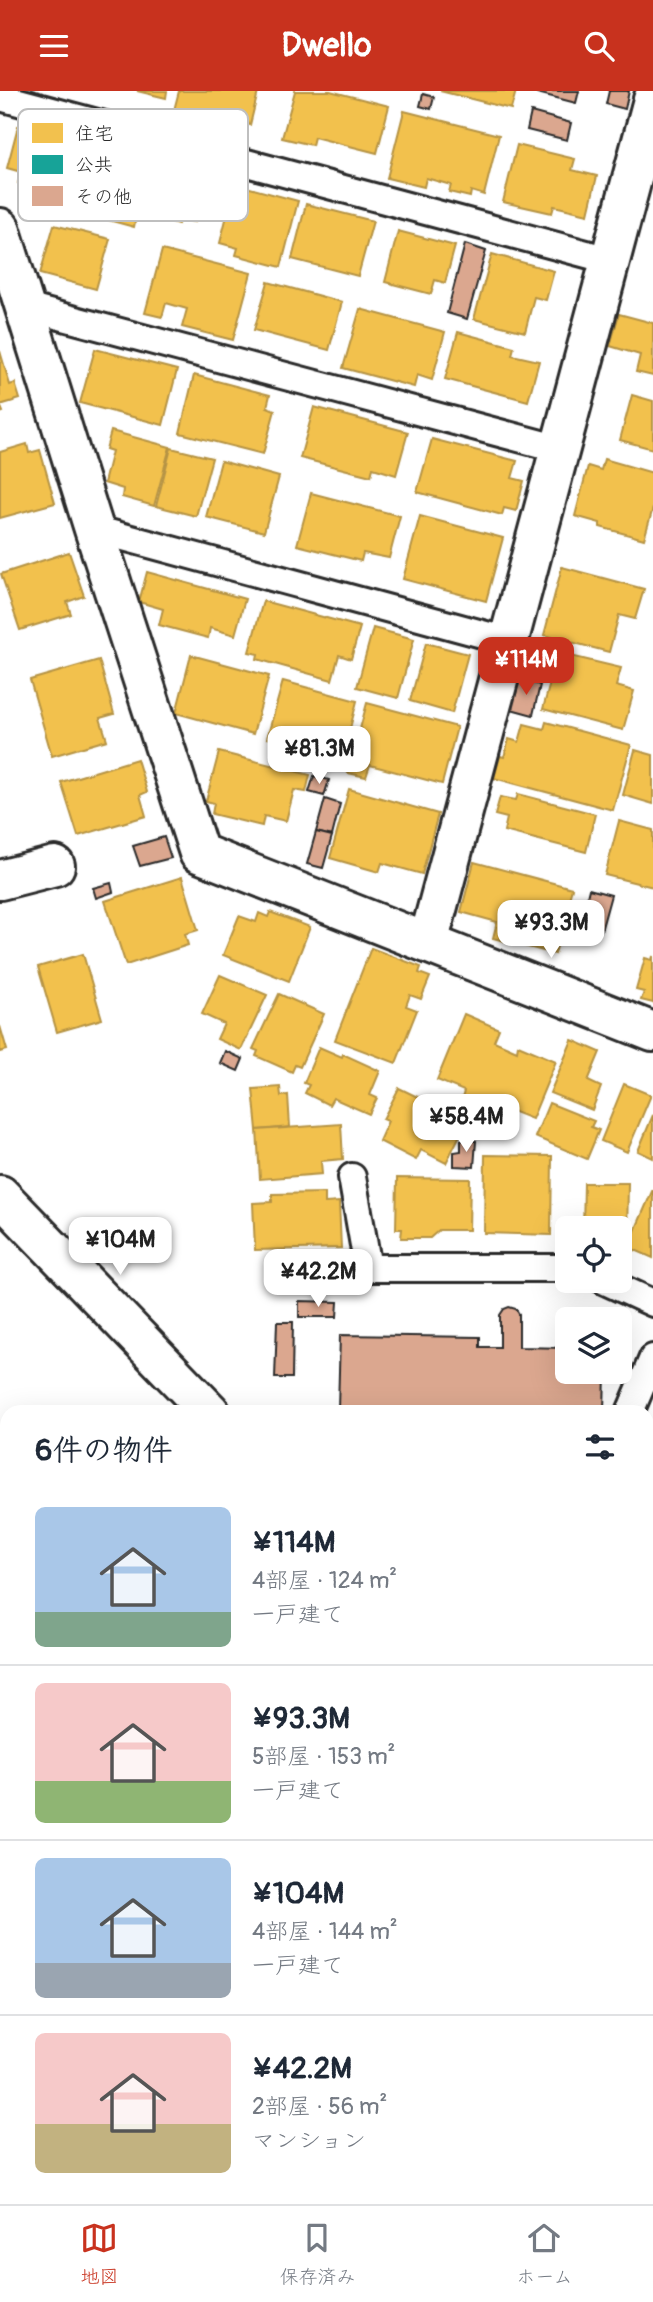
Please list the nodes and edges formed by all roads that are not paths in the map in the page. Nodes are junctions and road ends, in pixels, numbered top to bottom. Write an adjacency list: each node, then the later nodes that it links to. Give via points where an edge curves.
1 (0, 97): 3 (lane)
2 (653, 100): 6 (street)
3 (45, 109)
4 (248, 163): 6 (lane)
5 (0, 228): 7 (street)
6 (609, 260): 8 (street)
7 (26, 307): 8 (lane); 9 (street)
8 (560, 449): 10 (street)
9 (94, 529): 10 (lane); 13 (street, via 199,853)
10 (508, 641): 13 (street)
11 (55, 866): 12 (street)
12 (0, 880)
13 (428, 943): 14 (street)
14 (653, 1032)
15 (352, 1177): 17 (lane, via 368,1268)
16 (0, 1195): 21 (street)
17 (555, 1268)
18 (631, 1293): 19 (lane)
19 (653, 1303)
20 (653, 1358): 22 (lane)
21 (192, 1404)
22 (633, 1405)

